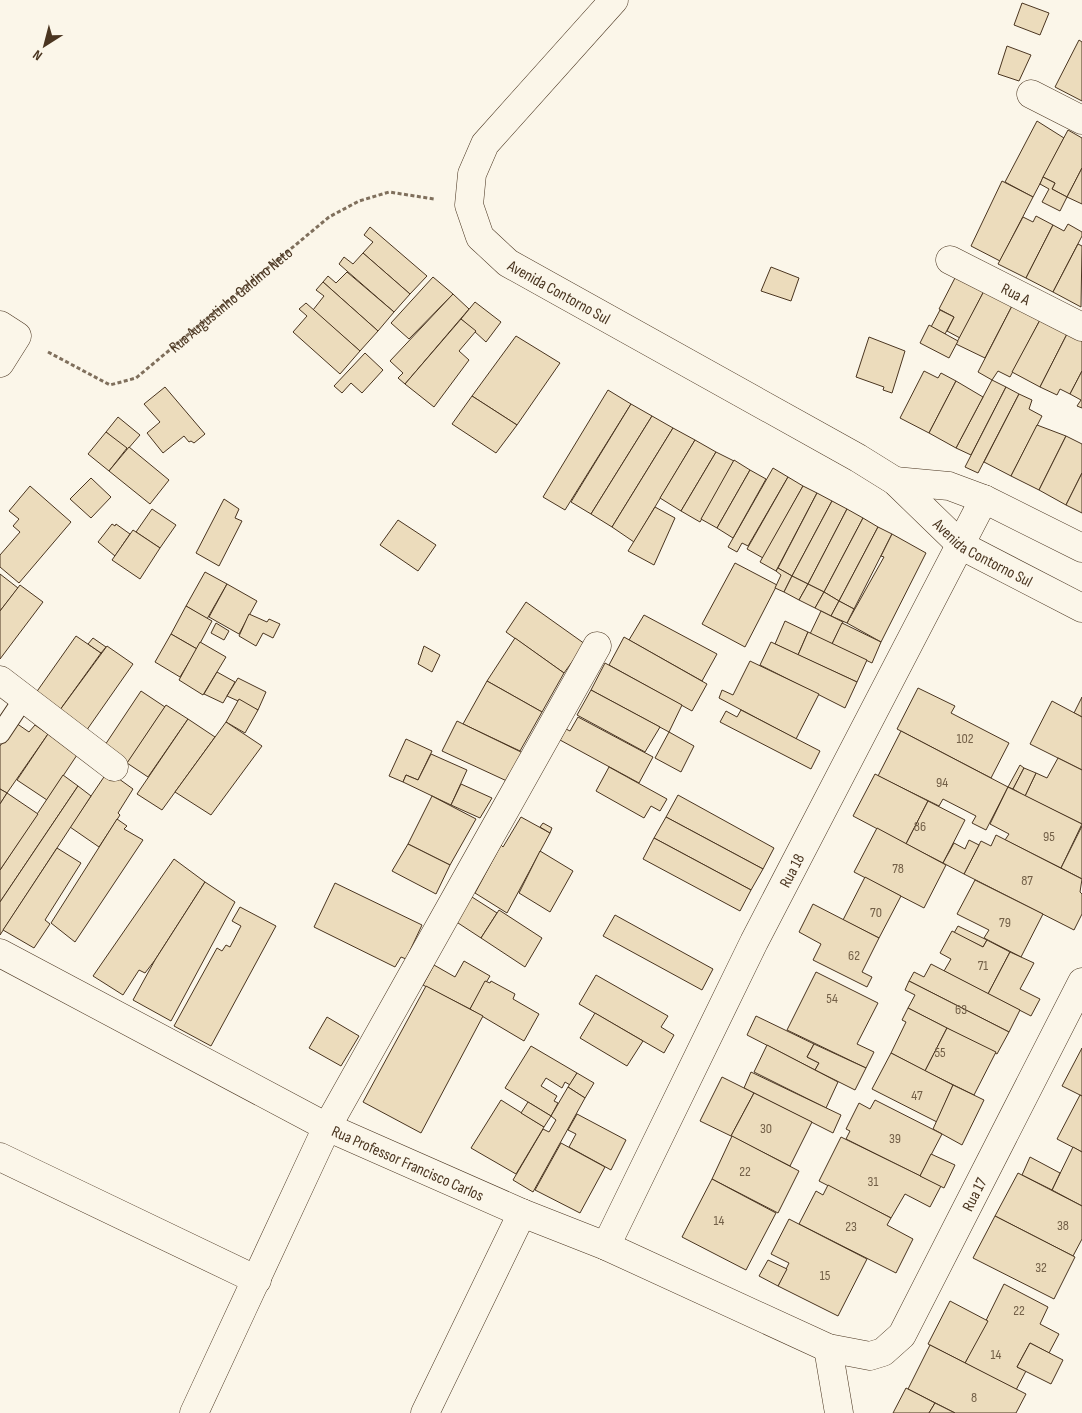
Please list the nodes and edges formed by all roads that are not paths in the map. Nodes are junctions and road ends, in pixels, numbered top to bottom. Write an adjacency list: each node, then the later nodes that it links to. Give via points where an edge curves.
1 (614, 0): 8 (street, Avenida Contorno Sul, via 485,144 472,174 469,205 480,236 508,263)
2 (1031, 94): 3 (street)
3 (1082, 120)
4 (950, 260): 5 (street, Rua A)
5 (1082, 327)
6 (8, 331): 7 (street)
7 (0, 363)
8 (895, 481): 9 (street, Avenida Contorno Sul, via 950,486); 10 (street, Avenida Contorno Sul)
9 (984, 499): 10 (street, Rua 18); 11 (street, Avenida Contorno Sul)
10 (962, 546): 12 (street, Avenida Contorno Sul); 23 (street, Rua 18, via 754,942)
11 (1082, 548)
12 (1082, 608)
13 (597, 646): 20 (street)
14 (0, 680): 15 (street)
15 (24, 698): 16 (lane); 17 (street)
16 (0, 734)
17 (114, 767)
18 (0, 953): 20 (street, Rua Professor Francisco Carlos)
19 (1082, 982): 25 (street, Rua 17, via 902,1335 884,1352 870,1356)
20 (327, 1128): 22 (street, Rua Professor Francisco Carlos); 24 (street)
21 (0, 1157): 24 (street)
22 (522, 1213): 23 (street, Rua Professor Francisco Carlos); 27 (street)
23 (606, 1246): 25 (street, Rua Professor Francisco Carlos)
24 (257, 1280): 26 (street)
25 (828, 1348): 28 (street)
26 (194, 1413)
27 (425, 1413)
28 (839, 1413)

